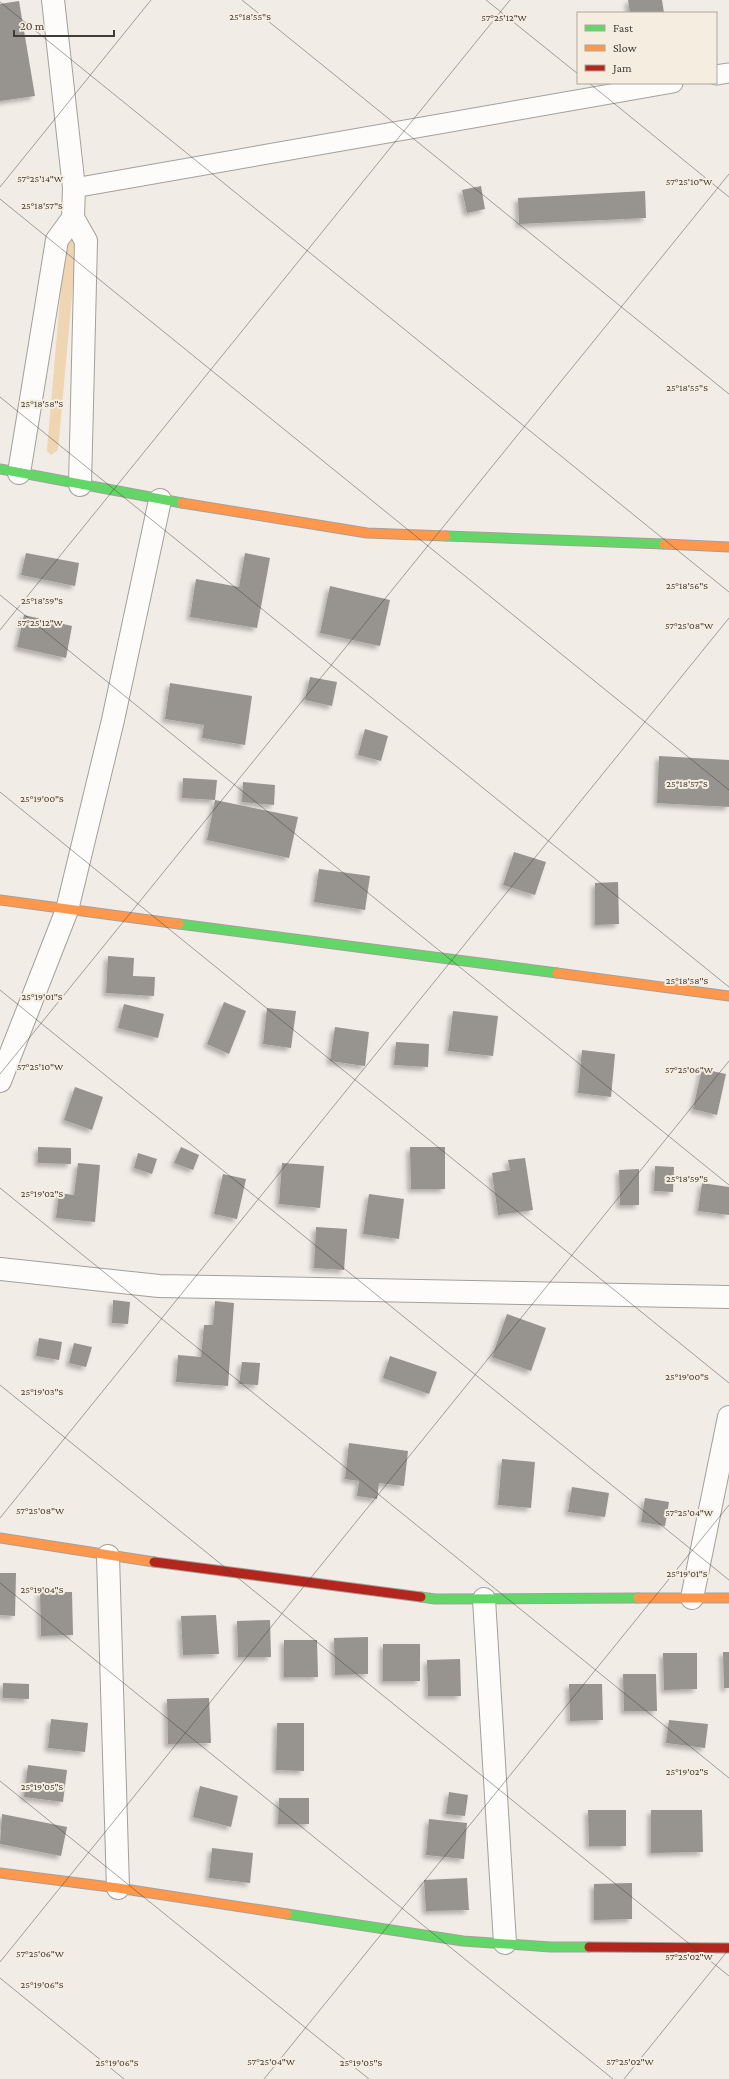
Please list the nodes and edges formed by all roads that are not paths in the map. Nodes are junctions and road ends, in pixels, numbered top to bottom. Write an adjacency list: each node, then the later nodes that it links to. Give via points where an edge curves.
1 (53, 0): 5 (street)
2 (729, 73): 3 (lane)
3 (717, 75)
4 (667, 84): 5 (lane)
5 (74, 188): 6 (street)
6 (73, 218): 7 (street, via 58,240); 8 (street, via 86,241)
7 (9, 471): 8 (street)
8 (80, 485): 9 (street)
9 (160, 500): 10 (street, via 367,533); 12 (street, via 113,720)
10 (729, 547)
11 (0, 900): 12 (street)
12 (67, 910): 13 (street); 14 (street)
13 (729, 996)
14 (0, 1081)
15 (0, 1269): 16 (street, via 159,1286)
16 (729, 1297)
17 (729, 1417): 20 (street)
18 (0, 1538): 19 (street)
19 (108, 1556): 22 (street, via 435,1599); 24 (street)
20 (692, 1598): 21 (street); 22 (street)
21 (729, 1598)
22 (484, 1599): 25 (street)
23 (0, 1873): 24 (street)
24 (118, 1888): 25 (street, via 463,1941)
25 (505, 1943): 26 (street, via 551,1947)
26 (729, 1948)

